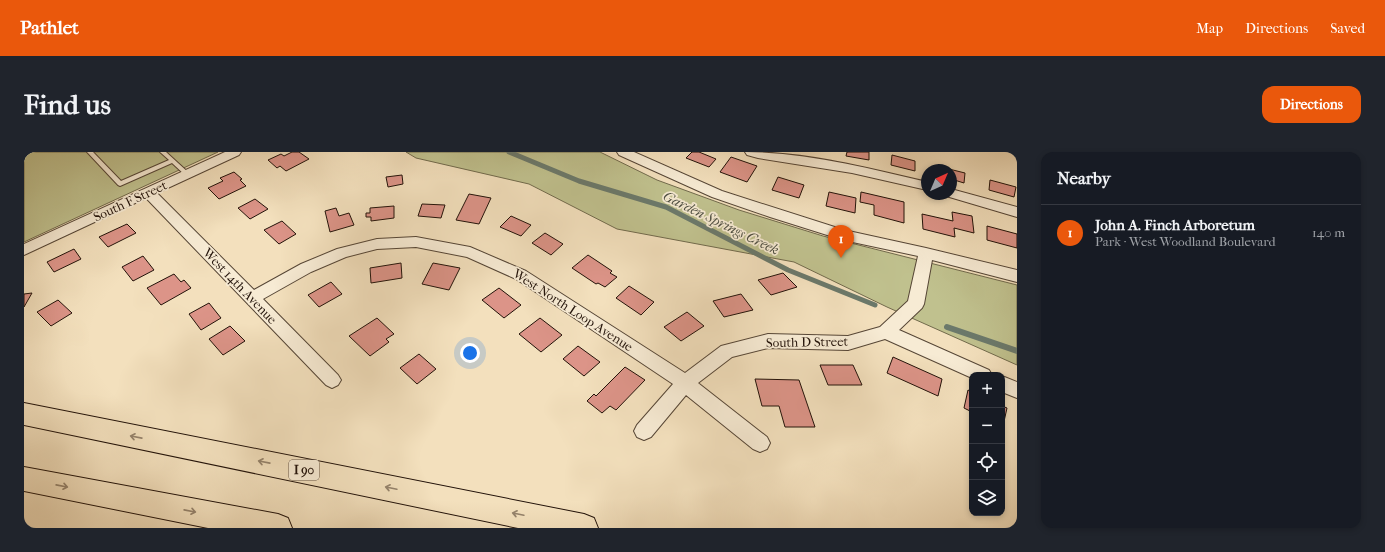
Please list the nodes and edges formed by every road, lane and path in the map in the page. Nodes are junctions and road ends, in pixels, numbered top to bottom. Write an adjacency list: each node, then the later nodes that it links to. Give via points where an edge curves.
1 (90, 152): 6 (lane, via 120,184)
2 (163, 152): 6 (lane)
3 (235, 152): 7 (street, South F Street)
4 (623, 152): 13 (street, via 717,194 775,214 844,235)
5 (751, 152): 8 (street, via 863,171)
6 (172, 161): 7 (lane)
7 (187, 174): 9 (street, South F Street)
8 (921, 185)
9 (148, 192): 12 (street, South F Street); 15 (street, West 14th Avenue)
10 (957, 195): 11 (street)
11 (1017, 212)
12 (24, 250)
13 (926, 253): 14 (street); 16 (street, South D Street, via 916,304)
14 (1017, 276)
15 (252, 298): 18 (street, West 14th Avenue); 19 (street, West North Loop Avenue, via 306,268 342,253 377,244 416,242 470,252 521,275)
16 (886, 332): 17 (street); 19 (street, South D Street, via 848,343 768,341 727,351)
17 (976, 372)
18 (332, 380)
19 (685, 383): 23 (street, South D Street); 24 (street, West North Loop Avenue)
20 (1005, 385): 21 (street)
21 (1017, 390)
22 (24, 414): 27 (highway, I 90, one-way to 22)
23 (644, 431)
24 (760, 443)
25 (24, 479): 26 (highway, one-way to 26)
26 (278, 528)
27 (584, 528)

